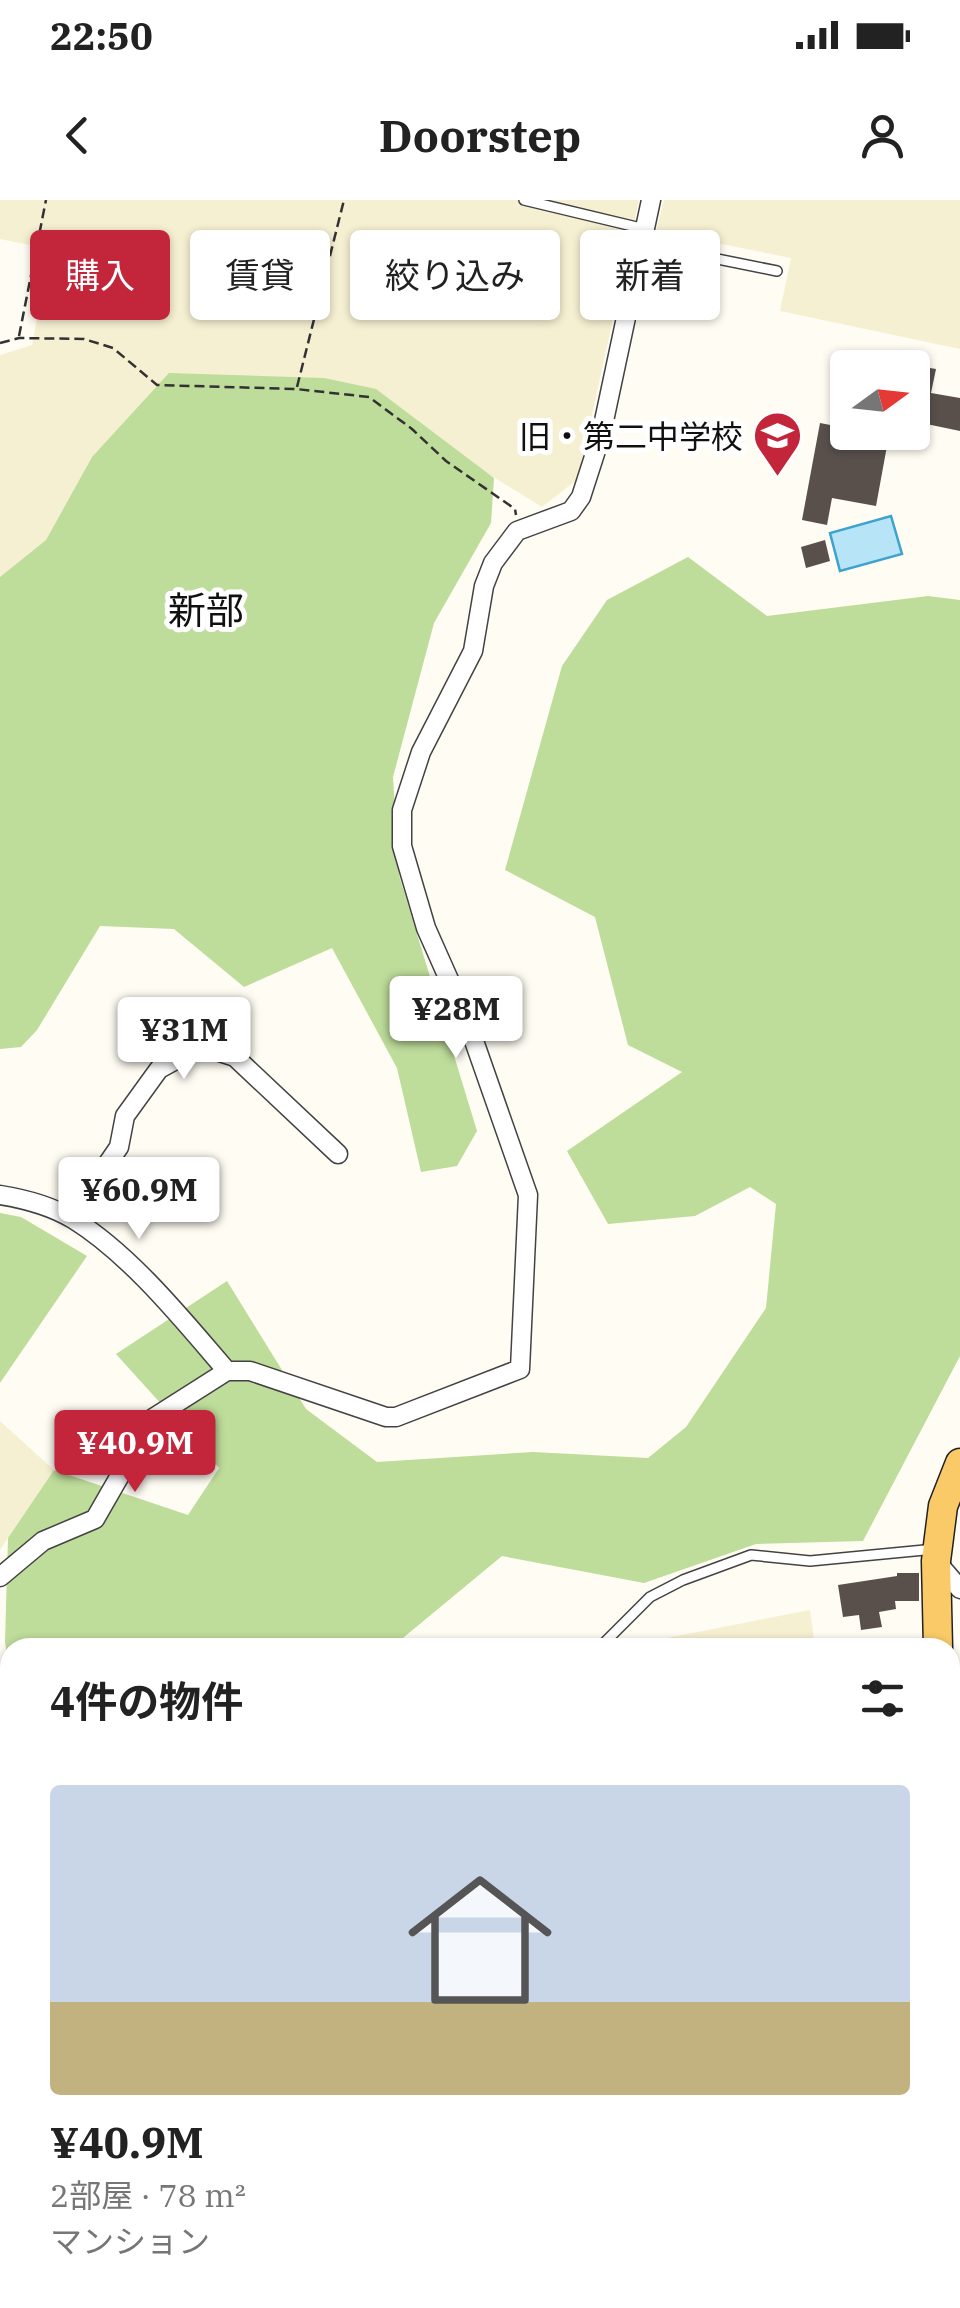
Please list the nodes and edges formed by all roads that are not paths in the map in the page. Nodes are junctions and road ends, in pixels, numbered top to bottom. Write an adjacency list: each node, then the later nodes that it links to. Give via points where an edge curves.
1 (524, 200): 3 (lane)
2 (651, 200): 4 (street)
3 (624, 230)
4 (645, 230)
5 (720, 256): 6 (lane)
6 (778, 271)
7 (626, 320): 11 (street, via 582,497 572,511 516,531 493,562 473,650 422,752 402,810 402,846 426,928 466,1018 528,1195 520,1370 386,1417 250,1371)
8 (338, 1154): 10 (street, via 235,1057 201,1046 159,1068 125,1116 119,1147)
9 (0, 1195): 10 (street)
10 (71, 1217): 11 (street, via 136,1272)
11 (227, 1371): 14 (street, via 154,1418 95,1520 43,1541)
12 (960, 1463): 13 (main road, via 944,1506)
13 (937, 1555): 15 (street); 16 (lane, via 810,1561 751,1555 650,1598); 17 (main road)
14 (0, 1577)
15 (960, 1590)
16 (609, 1638)
17 (938, 1638)

